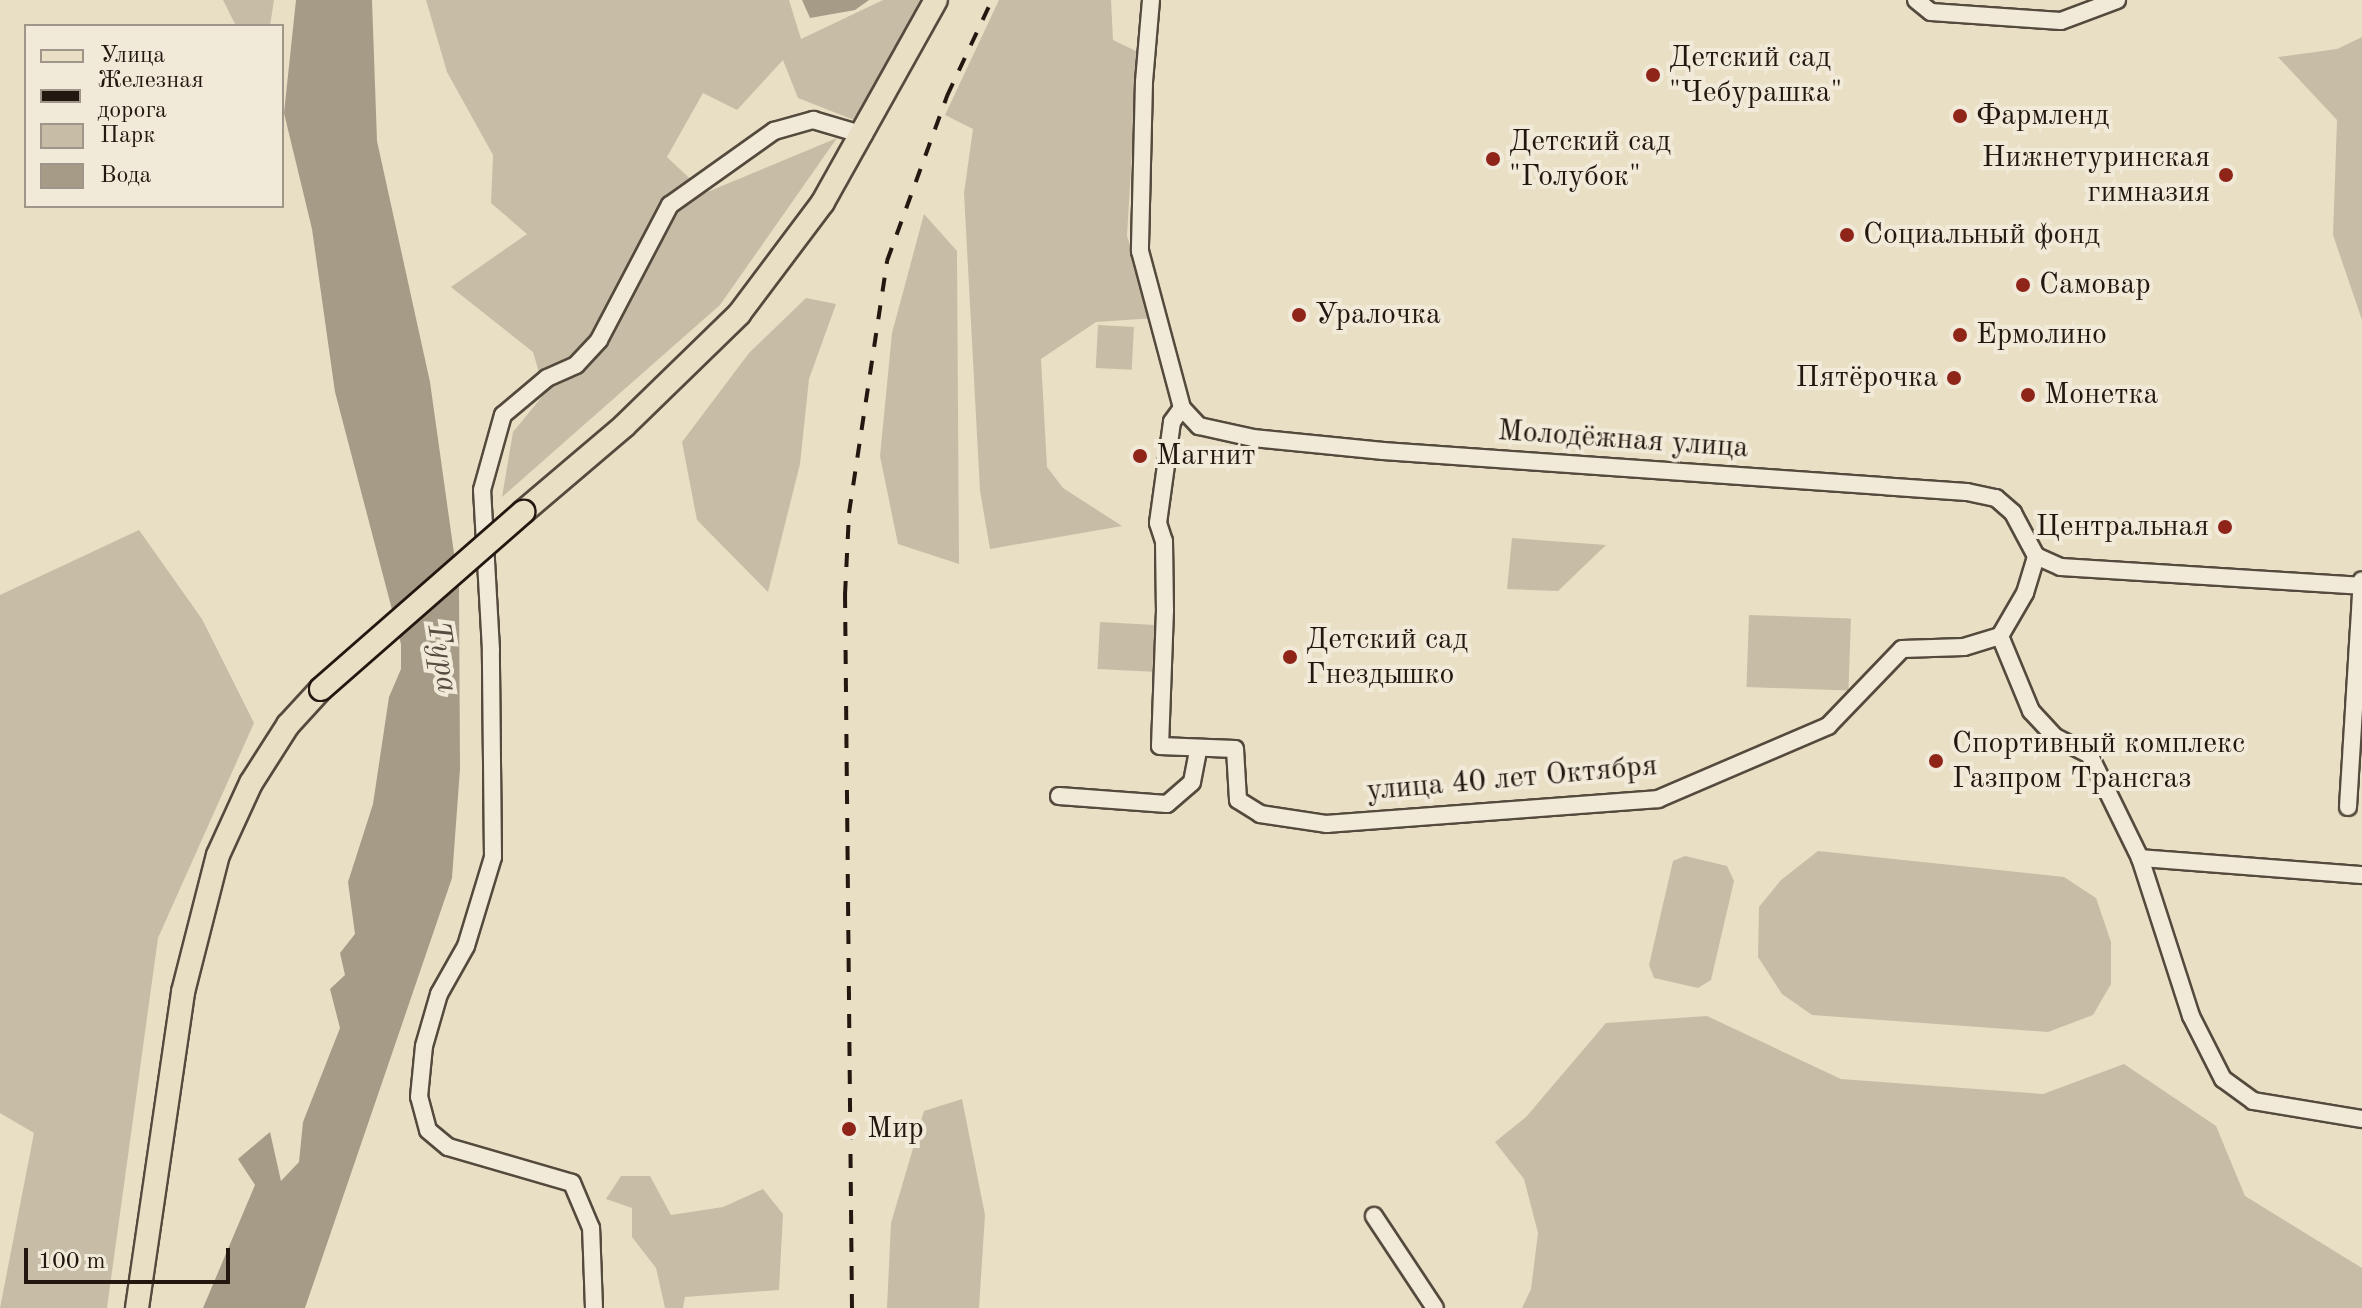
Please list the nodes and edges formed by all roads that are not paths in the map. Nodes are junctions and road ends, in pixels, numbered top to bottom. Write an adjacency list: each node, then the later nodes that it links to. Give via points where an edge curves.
1 (936, 0): 5 (main road)
2 (1151, 0): 6 (street, via 1140,251)
3 (1916, 0): 4 (street, via 1931,12 2061,21)
4 (2117, 0)
5 (864, 135): 18 (main road, bridge, via 823,202 739,314 624,426 321,689 288,725 251,783 218,855 183,992); 19 (street, via 813,120 774,131 670,205 599,340 576,365 547,378 503,415 485,477 493,857 483,903 439,994 424,1046 419,1097 428,1130 448,1147 572,1183 591,1228)
6 (1182, 408): 7 (street, Молодёжная улица, via 1199,426 1253,438 1967,492 1996,498 2013,513); 11 (street, via 1172,422 1158,523 1164,541 1165,610 1160,746)
7 (2036, 556): 9 (street, via 2061,567); 10 (street, via 2025,593)
8 (2362, 580): 9 (street)
9 (2362, 586): 13 (street)
10 (2000, 636): 11 (street, улица 40 лет Октября, via 1964,647 1902,649 1828,726 1658,799 1327,824 1260,814 1238,800 1235,749); 14 (street, via 2031,711 2055,737 2089,754)
11 (1198, 751): 12 (street, via 1192,782 1167,804)
12 (1059, 796)
13 (2348, 807)
14 (2140, 858): 15 (street); 16 (street, via 2191,1016 2223,1079 2253,1101)
15 (2362, 875)
16 (2362, 1119)
17 (1374, 1216): 20 (street)
18 (137, 1308)
19 (594, 1308)
20 (1435, 1308)

